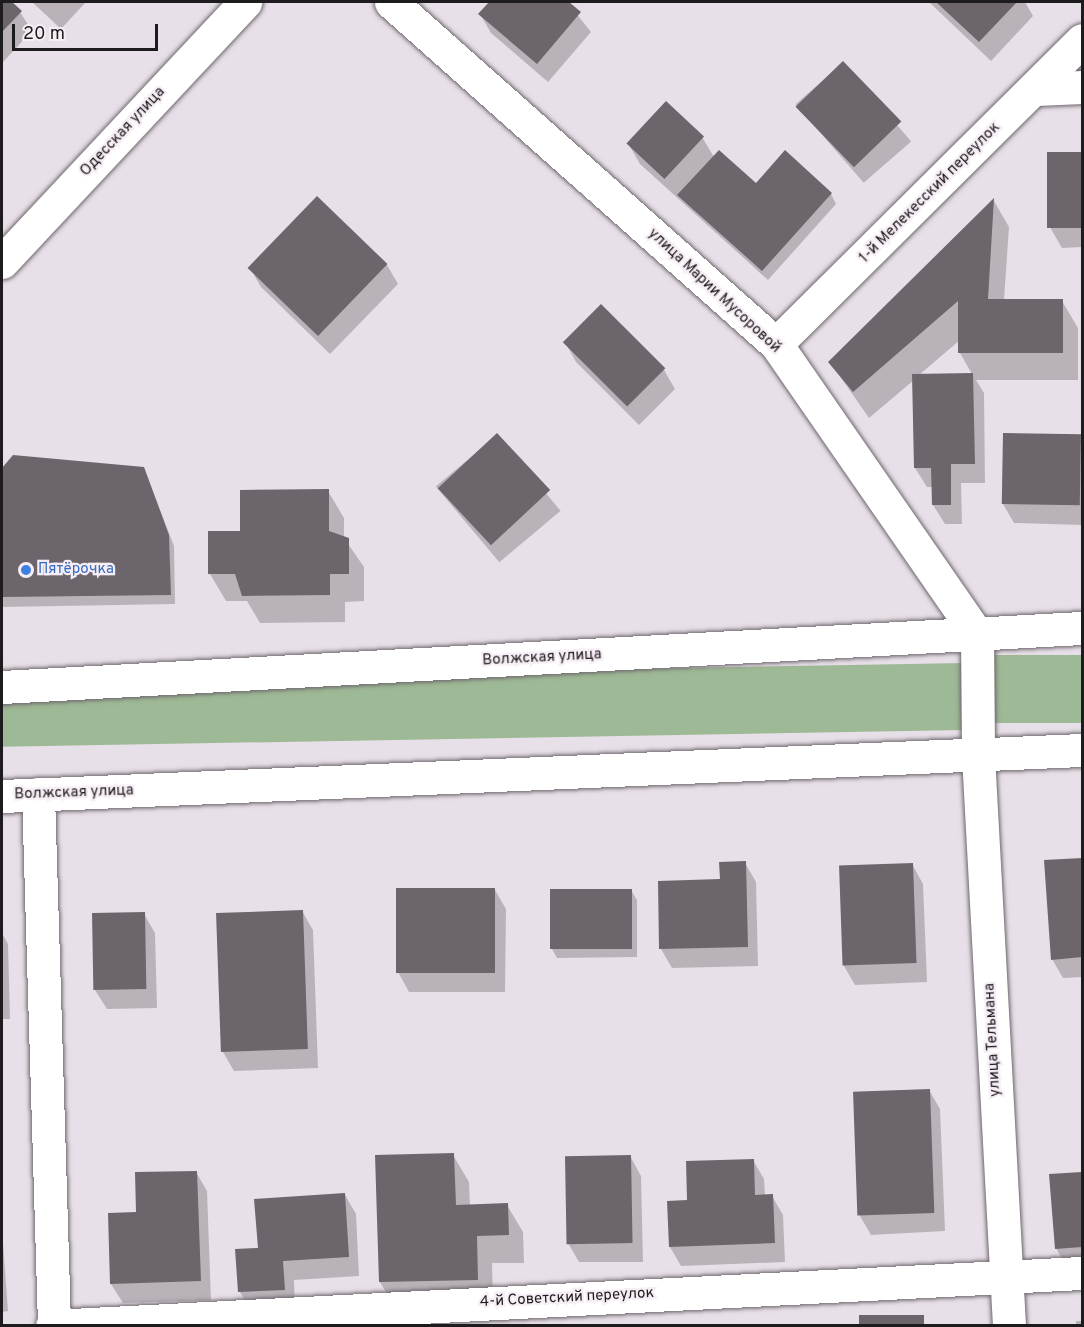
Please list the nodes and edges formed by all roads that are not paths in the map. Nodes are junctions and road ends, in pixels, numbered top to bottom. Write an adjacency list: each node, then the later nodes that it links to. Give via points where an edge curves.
1 (245, 2): 6 (street, Одесская улица)
2 (391, 2): 7 (street, улица Марии Мусоровой)
3 (1083, 40): 5 (street, 1-й Мелекесский переулок)
4 (1083, 87): 5 (street)
5 (1036, 89): 7 (street, 1-й Мелекесский переулок)
6 (2, 262)
7 (776, 344): 9 (street, улица Марии Мусоровой)
8 (1083, 628): 9 (street, Волжская улица)
9 (977, 634): 10 (street, Волжская улица); 12 (street, улица Тельмана)
10 (2, 687)
11 (1083, 750): 12 (street, Волжская улица)
12 (978, 755): 13 (street, Волжская улица); 16 (street, улица Тельмана)
13 (38, 794): 14 (street, Волжская улица); 18 (street)
14 (2, 796)
15 (1083, 1273): 16 (street, 4-й Советский переулок)
16 (1006, 1276): 17 (street, 4-й Советский переулок); 19 (street, улица Тельмана)
17 (505, 1313): 18 (street, 4-й Советский переулок)
18 (53, 1325)
19 (1009, 1326)

